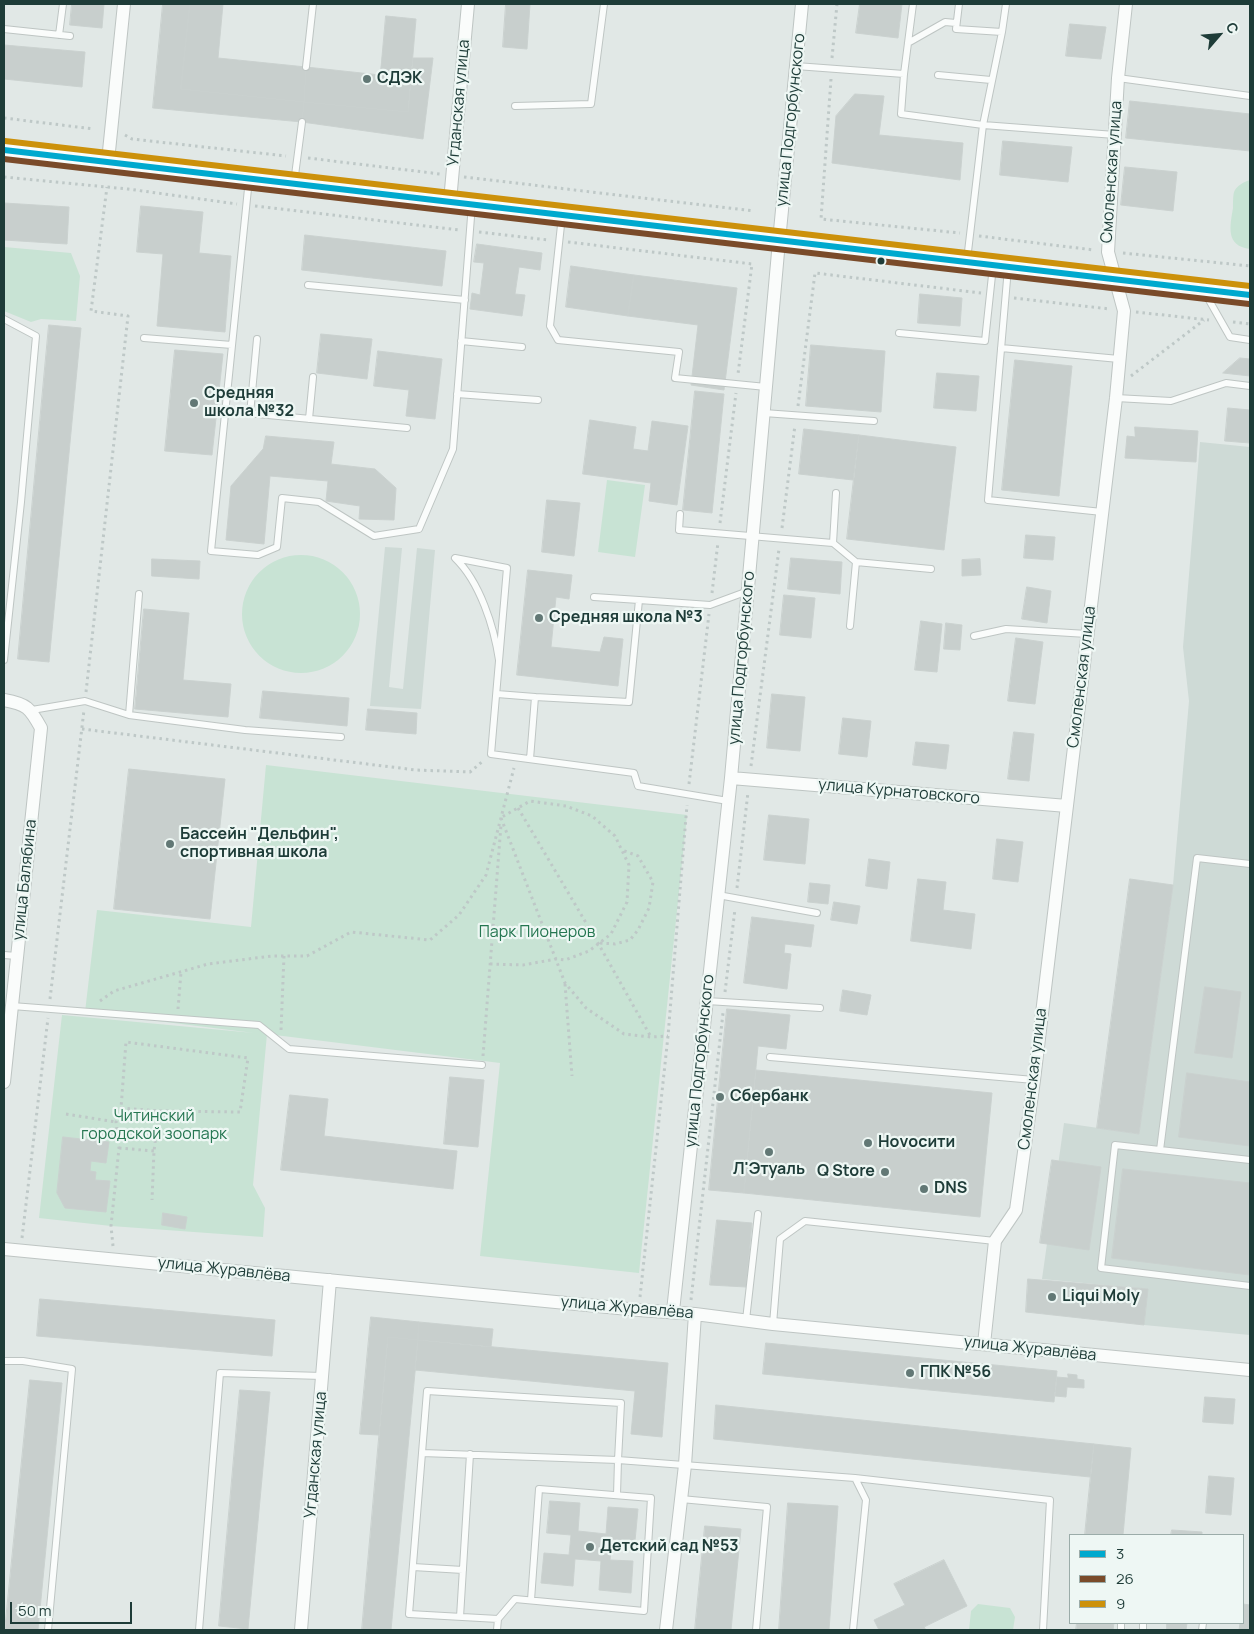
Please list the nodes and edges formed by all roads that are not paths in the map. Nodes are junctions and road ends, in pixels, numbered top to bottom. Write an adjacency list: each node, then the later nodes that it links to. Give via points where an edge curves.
1 (63, 4): 14 (lane)
2 (124, 4): 29 (street)
3 (313, 4): 18 (lane)
4 (468, 4): 32 (street, Угданская улица)
5 (604, 4): 24 (lane, via 591,104)
6 (802, 4): 17 (street, улица Подгорбунского)
7 (913, 4): 16 (lane)
8 (959, 4): 11 (lane)
9 (1006, 4): 13 (lane)
10 (1126, 4): 21 (street, Смоленская улица)
11 (956, 23): 13 (lane, via 956,28); 16 (lane, via 945,22)
12 (4, 29): 14 (lane)
13 (1002, 32): 22 (lane)
14 (59, 35): 15 (lane)
15 (70, 36)
16 (908, 43): 19 (lane)
17 (796, 66): 19 (lane); 35 (street, улица Подгорбунского)
18 (306, 67)
19 (904, 74): 26 (lane, via 901,114)
20 (938, 75): 22 (lane)
21 (1118, 78): 23 (lane); 27 (street, Смоленская улица)
22 (991, 80): 26 (lane)
23 (1250, 96)
24 (515, 106)
25 (302, 122): 31 (lane)
26 (983, 125): 27 (lane); 36 (lane)
27 (1115, 135): 38 (street, Смоленская улица, via 1108,252)
28 (4, 150): 29 (main road)
29 (108, 161): 30 (main road)
30 (249, 178): 31 (main road); 49 (lane)
31 (294, 184): 32 (main road)
32 (450, 201): 33 (main road)
33 (472, 204): 34 (main road); 42 (lane)
34 (562, 215): 35 (main road); 55 (lane, via 550,326 558,340 679,352 675,378)
35 (778, 241): 36 (main road); 55 (street, улица Подгорбунского)
36 (967, 262): 37 (main road)
37 (1001, 266): 38 (main road); 44 (lane, via 990,295 985,341); 51 (lane, via 1005,296)
38 (1115, 280): 40 (main road); 52 (street, Смоленская улица, via 1124,311)
39 (308, 285): 42 (lane)
40 (1203, 290): 41 (main road); 47 (lane, via 1230,337)
41 (1250, 295)
42 (465, 300): 48 (lane)
43 (4, 320): 79 (lane, via 36,336)
44 (899, 334)
45 (144, 338): 49 (lane)
46 (257, 340): 61 (lane)
47 (1250, 340)
48 (461, 341): 50 (lane); 57 (lane)
49 (232, 345): 59 (lane)
50 (522, 346)
51 (1001, 348): 52 (lane); 66 (lane, via 988,500)
52 (1119, 359): 56 (street, Смоленская улица)
53 (313, 377): 62 (lane)
54 (1250, 386): 56 (lane, via 1226,383 1172,402)
55 (766, 387): 60 (street, улица Подгорбунского)
56 (1116, 392): 66 (street, Смоленская улица)
57 (457, 394): 58 (lane); 59 (lane, via 453,448 419,529 374,536 319,502 282,498 276,546 258,555 211,551)
58 (538, 400)
59 (225, 412): 61 (lane)
60 (764, 413): 63 (lane); 68 (street, улица Подгорбунского)
61 (250, 414): 62 (lane)
62 (309, 419): 64 (lane)
63 (874, 421)
64 (408, 428)
65 (836, 492): 69 (lane)
66 (1102, 512): 77 (street, Смоленская улица)
67 (680, 514): 68 (lane, via 679,530)
68 (753, 536): 69 (lane); 72 (street, улица Подгорбунского)
69 (833, 543): 70 (lane)
70 (856, 562): 71 (lane); 76 (lane)
71 (931, 569)
72 (748, 590): 75 (lane, via 710,606); 88 (street, улица Подгорбунского)
73 (139, 594): 85 (lane)
74 (594, 597): 75 (lane)
75 (639, 600): 82 (lane, via 629,702)
76 (850, 626)
77 (1087, 634): 78 (lane, via 1006,629); 90 (street, Смоленская улица)
78 (974, 636)
79 (4, 660)
80 (499, 660): 80 (lane, via 507,568 455,558 473,582 492,624); 81 (lane)
81 (497, 694): 82 (lane); 87 (lane, via 492,754)
82 (536, 697): 87 (lane)
83 (4, 700): 84 (street)
84 (32, 710): 85 (lane, via 85,702); 95 (street, улица Балябина, via 41,728)
85 (128, 715): 86 (lane, via 245,730)
86 (341, 737)
87 (530, 759): 89 (lane, via 634,773 638,786)
88 (731, 778): 89 (street, улица Подгорбунского); 90 (street, улица Курнатовского)
89 (728, 801): 92 (street, улица Подгорбунского)
90 (1067, 806): 101 (street, Смоленская улица)
91 (1250, 864): 103 (lane, via 1197,858)
92 (718, 896): 93 (lane); 96 (street, улица Подгорбунского)
93 (817, 913)
94 (4, 955): 95 (lane)
95 (17, 956): 97 (street, улица Балябина)
96 (707, 1001): 98 (lane); 110 (street, улица Подгорбунского)
97 (12, 1006): 100 (lane, via 259,1025 289,1049); 102 (street, улица Балябина)
98 (820, 1008)
99 (770, 1056): 101 (lane)
100 (482, 1065)
101 (1034, 1080): 106 (street, Смоленская улица, via 1016,1210)
102 (4, 1082)
103 (1160, 1150): 104 (lane); 109 (lane, via 1115,1146 1101,1268)
104 (1250, 1160)
105 (758, 1214): 112 (lane)
106 (994, 1240): 113 (lane, via 805,1221 780,1239); 114 (street)
107 (4, 1249): 108 (street, улица Журавлёва)
108 (330, 1280): 110 (street, улица Журавлёва); 117 (street, Угданская улица)
109 (1250, 1286)
110 (673, 1311): 111 (street, улица Журавлёва)
111 (695, 1314): 112 (street, улица Журавлёва); 121 (street)
112 (746, 1320): 113 (street, улица Журавлёва)
113 (773, 1324): 114 (street, улица Журавлёва)
114 (984, 1344): 116 (street, улица Журавлёва)
115 (4, 1361): 130 (lane, via 23,1360 72,1369)
116 (1250, 1370)
117 (322, 1376): 131 (lane, via 220,1373); 132 (street, Угданская улица)
118 (422, 1453): 119 (lane); 120 (lane, via 427,1391 620,1403); 125 (lane)
119 (470, 1454): 120 (lane); 126 (lane)
120 (618, 1460): 121 (lane); 123 (lane)
121 (684, 1465): 122 (lane); 124 (street)
122 (854, 1478): 136 (lane, via 866,1500); 137 (lane, via 1050,1500)
123 (617, 1495): 127 (lane, via 539,1489); 127 (lane, via 651,1498 644,1610)
124 (681, 1499): 134 (street); 135 (lane, via 767,1507)
125 (413, 1567): 126 (lane); 128 (lane, via 409,1614)
126 (463, 1570): 128 (lane)
127 (531, 1600): 129 (lane, via 515,1599)
128 (460, 1617): 129 (lane)
129 (498, 1619): 133 (lane)
130 (48, 1630)
131 (199, 1630)
132 (301, 1630)
133 (497, 1630)
134 (666, 1630)
135 (756, 1630)
136 (854, 1630)
137 (1043, 1630)

